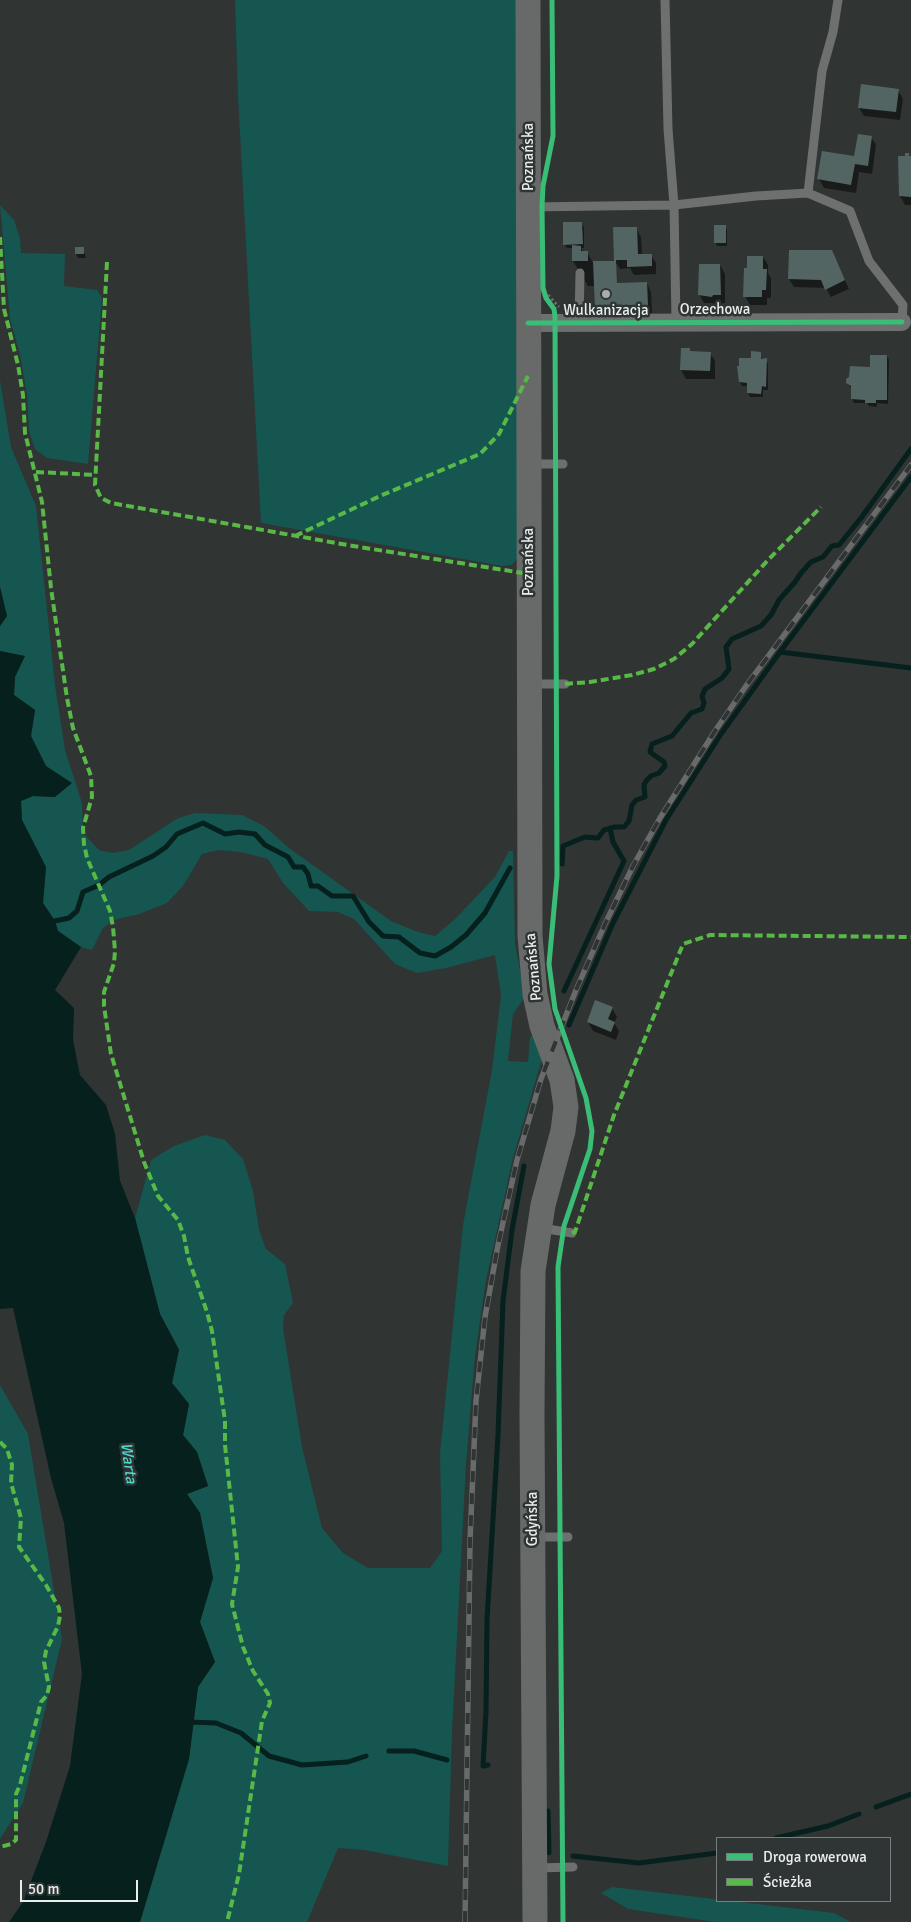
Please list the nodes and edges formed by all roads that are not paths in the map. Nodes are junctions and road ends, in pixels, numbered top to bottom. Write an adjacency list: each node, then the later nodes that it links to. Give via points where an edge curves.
1 (528, 0): 6 (main road, Poznańska)
2 (665, 0): 5 (lane, via 668,129)
3 (838, 0): 4 (lane, via 822,71)
4 (808, 193): 5 (lane); 9 (lane, via 850,211 869,262 904,304)
5 (674, 205): 6 (lane); 8 (lane)
6 (529, 206): 10 (main road, Poznańska)
7 (580, 273): 11 (lane)
8 (676, 322): 9 (street, Orzechowa); 11 (street, Orzechowa)
9 (902, 322)
10 (528, 323): 11 (street, Orzechowa); 12 (main road, Poznańska)
11 (579, 324)
12 (528, 464): 13 (lane); 14 (main road, Poznańska)
13 (563, 464)
14 (529, 684): 15 (lane); 16 (main road, Poznańska, via 532,979 542,1026 562,1080)
15 (565, 684)
16 (565, 1119): 17 (main road, Gdyńska)
17 (538, 1228): 18 (lane); 19 (main road, Gdyńska, via 532,1305)
18 (572, 1233)
19 (533, 1537): 20 (lane); 22 (main road, Gdyńska)
20 (568, 1537)
21 (573, 1867): 22 (lane)
22 (534, 1868): 23 (main road, Gdyńska)
23 (534, 1922)

